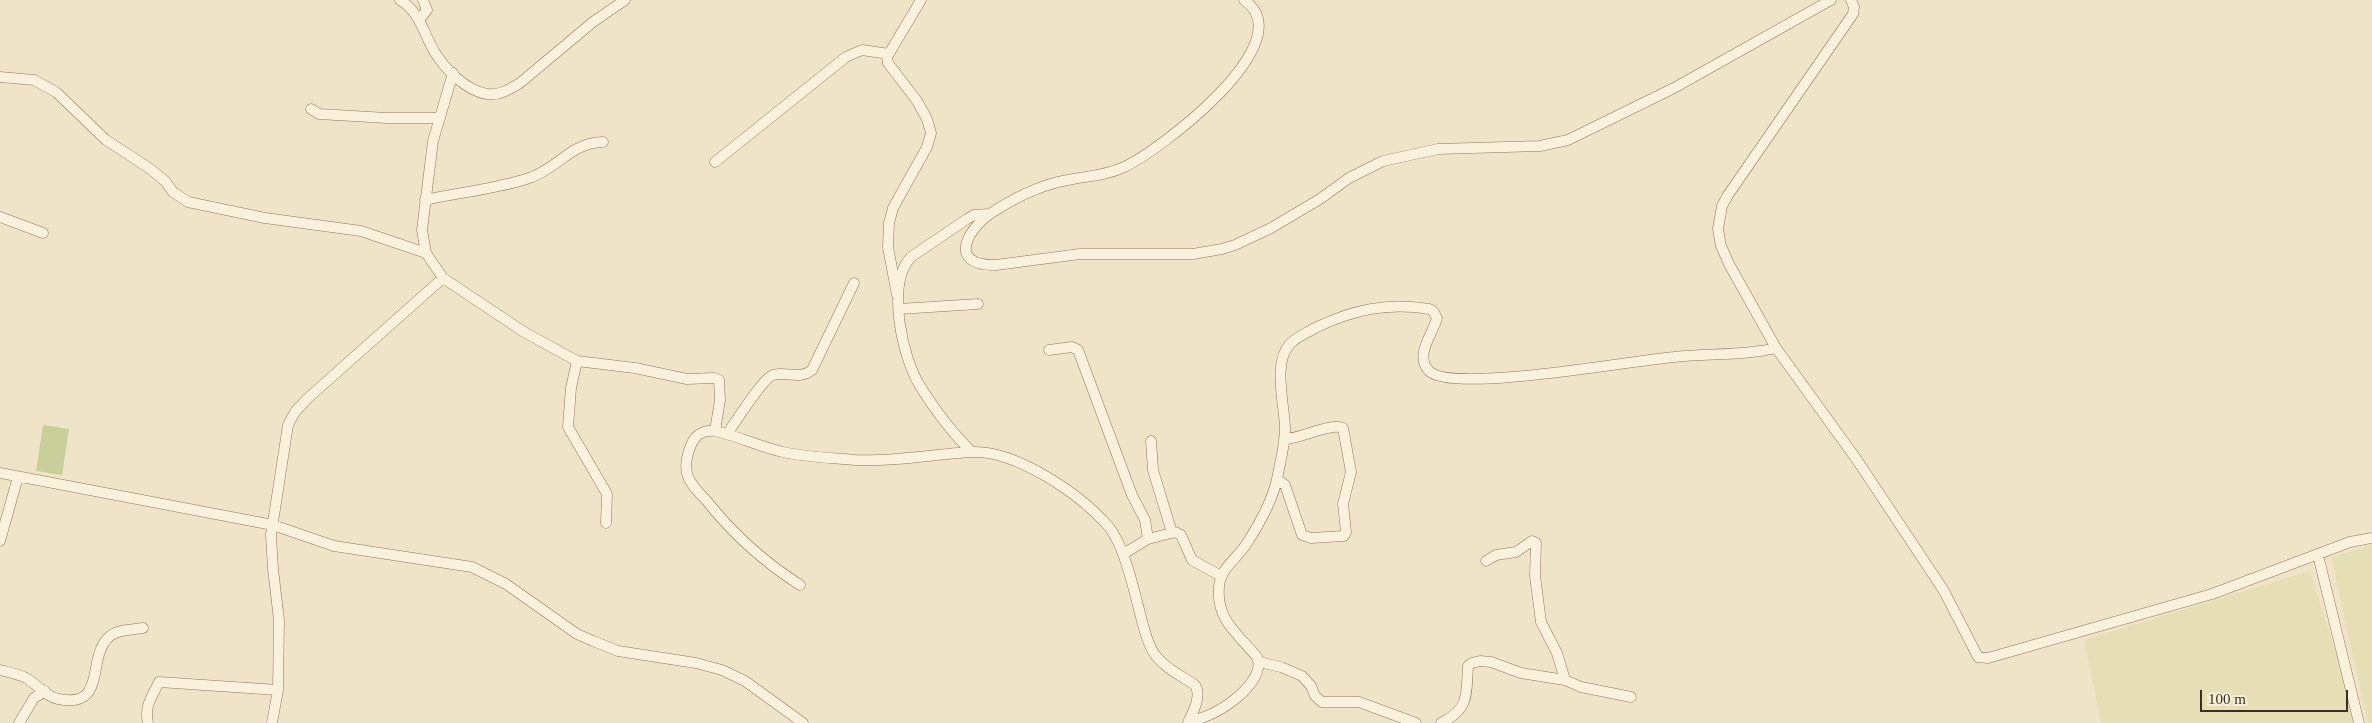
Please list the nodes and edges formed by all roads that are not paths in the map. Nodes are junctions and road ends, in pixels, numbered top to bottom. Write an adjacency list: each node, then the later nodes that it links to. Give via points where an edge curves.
1 (400, 0): 8 (street, via 408,4)
2 (423, 0): 8 (street, via 427,10)
3 (625, 0): 10 (street, via 507,91 488,94 463,82)
4 (921, 0): 9 (street)
5 (1244, 0): 17 (street, via 1257,18 1251,52 1219,93 1182,128 1118,170 1052,184)
6 (1831, 0): 17 (street, via 1674,88 1568,140 1540,146 1438,149 1383,161 1354,175 1271,228 1222,249 1194,254 1080,254 984,265 969,259 965,244 970,233)
7 (1851, 0): 26 (street, via 1853,14 1737,181 1722,206 1719,218 1719,237 1724,254)
8 (420, 20): 10 (street, via 434,50)
9 (889, 54): 15 (street, via 862,50 846,57); 23 (street, via 888,63 917,101 931,133 927,147 893,208 889,223 888,247)
10 (453, 73): 13 (street)
11 (0, 77): 20 (street, via 34,80 56,92 106,140 149,168 188,202 265,218 362,231)
12 (311, 109): 13 (street, via 319,114)
13 (440, 118): 16 (street, via 433,141)
14 (604, 142): 16 (street, via 586,144 567,153 552,168 532,177)
15 (715, 162)
16 (426, 200): 20 (street, via 422,239)
17 (990, 214): 23 (street, via 974,215 911,258 906,263)
18 (0, 217): 19 (street)
19 (43, 233)
20 (426, 253): 21 (street)
21 (443, 278): 28 (street, via 524,332); 38 (street, via 316,390 291,418)
22 (854, 283): 30 (street, via 812,370 801,375 779,374 767,378)
23 (897, 295): 25 (street)
24 (978, 304): 25 (street)
25 (899, 309): 33 (street, via 901,332 916,378 945,424)
26 (1776, 348): 31 (street, via 1672,357 1554,374 1457,379 1431,373 1425,365 1424,351 1437,318 1433,311 1392,305 1357,311 1309,332 1286,350 1281,380); 44 (street, via 1857,460 1944,591 1978,658 1988,658 2212,594)
27 (1049, 350): 41 (street, via 1072,347 1078,350 1132,495 1145,520)
28 (577, 360): 29 (street, via 687,379 719,380 720,400); 37 (street, via 568,427 607,494)
29 (715, 431): 30 (street); 47 (street, via 706,431 693,440 686,462 689,479 745,542)
30 (727, 434): 33 (street, via 783,452 854,460)
31 (1284, 439): 36 (street); 36 (street, via 1336,425 1343,428 1351,472 1343,504 1344,536 1311,538 1302,535 1285,485)
32 (1151, 441): 39 (street, via 1157,484)
33 (972, 452): 43 (street, via 1004,458 1060,485 1108,526)
34 (0, 473): 35 (street)
35 (18, 477): 38 (street); 42 (street)
36 (1277, 479): 46 (street, via 1248,543)
37 (606, 523)
38 (273, 526): 52 (street, via 271,546 279,620); 59 (street, via 334,546 462,564 477,569 506,584 593,641 618,651 722,670 745,681)
39 (1172, 532): 41 (street); 46 (street, via 1180,535 1192,560)
40 (2372, 538): 44 (street, via 2350,542)
41 (1148, 540): 43 (street)
42 (0, 541)
43 (1123, 554): 55 (street, via 1154,655 1198,690)
44 (2318, 555): 62 (street)
45 (1486, 562): 51 (street, via 1496,555 1516,552 1532,541 1536,543 1541,622 1557,653)
46 (1220, 576): 49 (street, via 1219,602 1223,616)
47 (800, 585)
48 (143, 628): 53 (street, via 116,633 105,641 86,696 67,700 53,698)
49 (1259, 662): 55 (street, via 1253,678 1239,696 1203,718); 60 (street, via 1302,676 1322,702 1359,702)
50 (0, 670): 53 (street, via 25,677)
51 (1565, 680): 54 (street, via 1581,687); 61 (street, via 1521,673 1492,662 1472,663 1468,666 1462,708)
52 (278, 690): 57 (street, via 159,682 148,700); 58 (street)
53 (45, 691): 56 (street, via 34,698)
54 (1631, 697)
55 (1189, 721)
56 (20, 723)
57 (148, 723)
58 (272, 723)
59 (801, 723)
60 (1416, 723)
61 (1440, 723)
62 (2359, 723)

